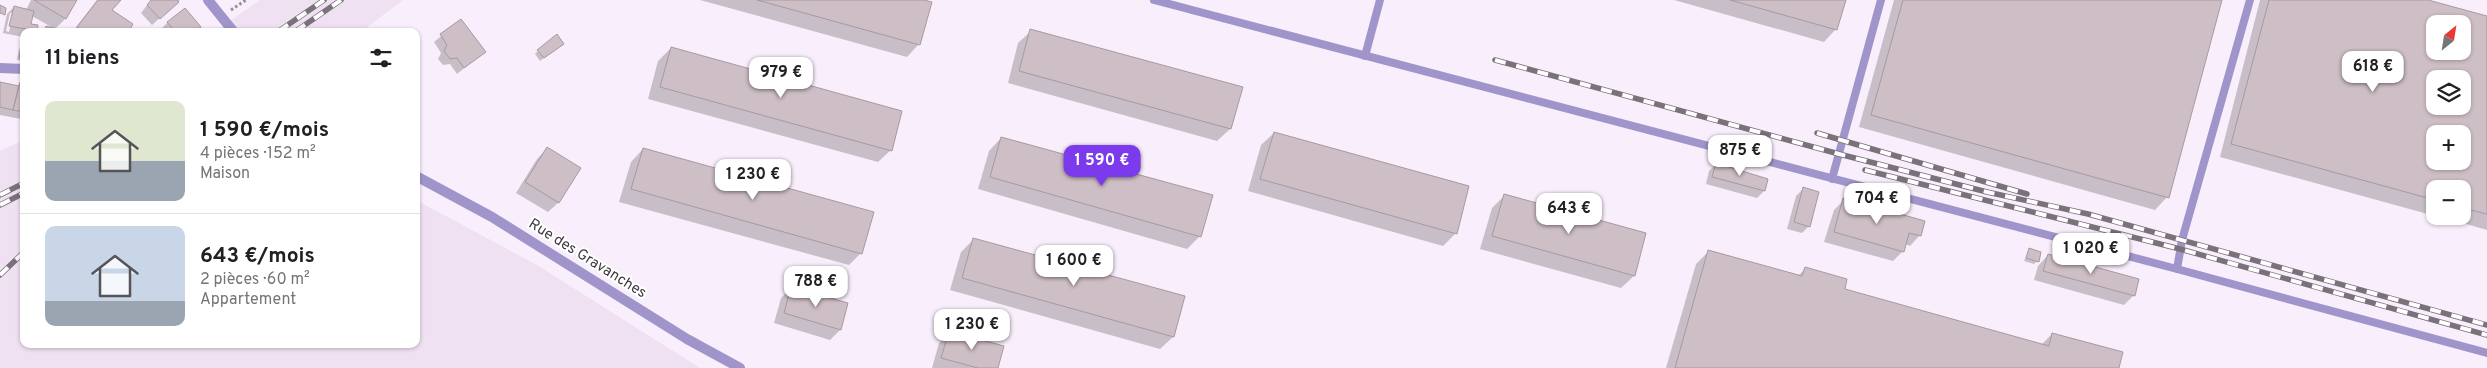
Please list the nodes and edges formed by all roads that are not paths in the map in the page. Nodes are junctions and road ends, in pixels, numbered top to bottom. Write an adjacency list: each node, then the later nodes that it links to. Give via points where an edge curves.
1 (208, 0): 6 (street)
2 (1154, 0): 7 (lane)
3 (1380, 0): 7 (lane)
4 (1881, 0): 11 (lane)
5 (2250, 0): 12 (lane, via 2182,240)
6 (231, 28)
7 (1365, 56): 11 (lane)
8 (0, 68): 9 (street)
9 (20, 69)
10 (420, 178): 14 (street, Rue des Gravanches, via 492,217 679,334)
11 (1832, 178): 12 (lane)
12 (2177, 269): 13 (lane)
13 (2487, 353)
14 (740, 368)

